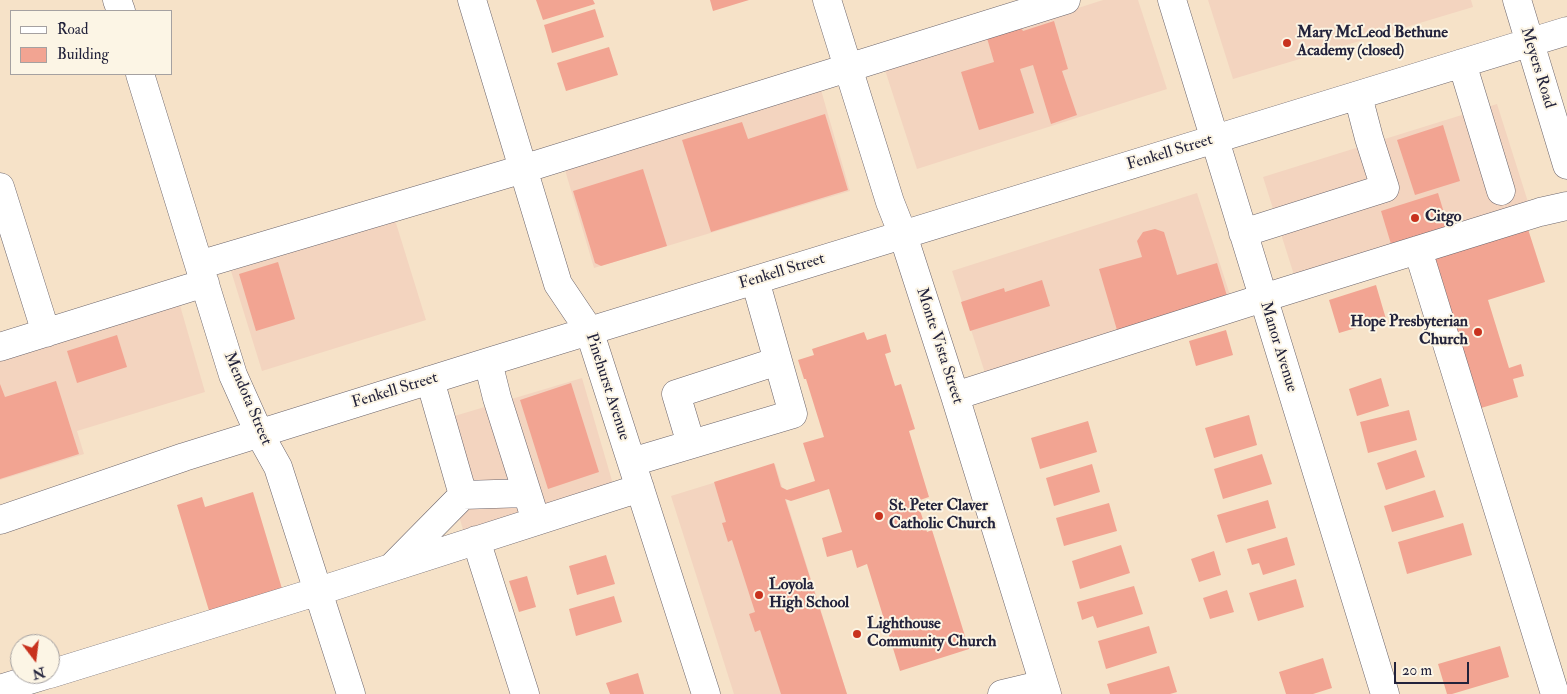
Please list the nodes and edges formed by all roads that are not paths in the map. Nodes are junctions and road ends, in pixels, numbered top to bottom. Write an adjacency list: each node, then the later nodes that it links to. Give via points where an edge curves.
1 (472, 0): 15 (street, Pinehurst Avenue)
2 (827, 0): 9 (street, Monte Vista Street)
3 (1066, 0): 9 (street)
4 (1172, 0): 13 (street, Manor Avenue)
5 (1516, 0): 7 (street, Meyers Road)
6 (1567, 31): 7 (street, Fenkell Street)
7 (1529, 42): 8 (street, Fenkell Street); 12 (street, Meyers Road)
8 (1462, 63): 11 (street, Fenkell Street); 17 (street)
9 (848, 68): 15 (street); 20 (street, Monte Vista Street)
10 (140, 75): 22 (street, Mendota Street)
11 (1358, 96): 13 (street, Fenkell Street); 19 (street, via 1385,188)
12 (1561, 126): 14 (street, Meyers Road)
13 (1215, 140): 19 (street, Manor Avenue); 20 (street, Fenkell Street)
14 (1567, 165)
15 (523, 169): 22 (street); 25 (street, Pinehurst Avenue, via 558,284)
16 (0, 187): 26 (street)
17 (1501, 191)
18 (1567, 206): 21 (street)
19 (1243, 233): 24 (street, Manor Avenue)
20 (903, 235): 23 (street, Fenkell Street); 31 (street, Monte Vista Street)
21 (1418, 250): 24 (street); 52 (street)
22 (202, 274): 26 (street); 32 (street, Mendota Street, via 232,375)
23 (755, 280): 25 (street, Fenkell Street); 29 (street)
24 (1263, 298): 31 (street); 51 (street, Manor Avenue)
25 (589, 330): 28 (street, Fenkell Street); 34 (street, Pinehurst Avenue)
26 (46, 333): 27 (street)
27 (0, 347)
28 (488, 362): 30 (street, Fenkell Street); 36 (street)
29 (778, 362): 33 (street, via 676,394); 33 (street, via 793,414)
30 (430, 380): 32 (street, Fenkell Street); 37 (street)
31 (955, 396): 46 (street, Monte Vista Street)
32 (259, 434): 38 (street, Fenkell Street); 42 (street, Mendota Street, via 278,467)
33 (690, 444): 34 (street)
34 (632, 462): 35 (street, Pinehurst Avenue)
35 (640, 488): 39 (street); 49 (street, Pinehurst Avenue)
36 (527, 493): 37 (street); 39 (street)
37 (463, 496): 41 (street)
38 (0, 520)
39 (536, 522): 40 (street)
40 (476, 540): 41 (street); 48 (street)
41 (390, 568): 42 (street)
42 (319, 591): 43 (street); 47 (street, Mendota Street)
43 (60, 671)
44 (16, 684): 45 (street)
45 (0, 689)
46 (1045, 689): 50 (street)
47 (351, 694)
48 (525, 694)
49 (706, 694)
50 (1002, 694)
51 (1385, 694)
52 (1555, 694)

